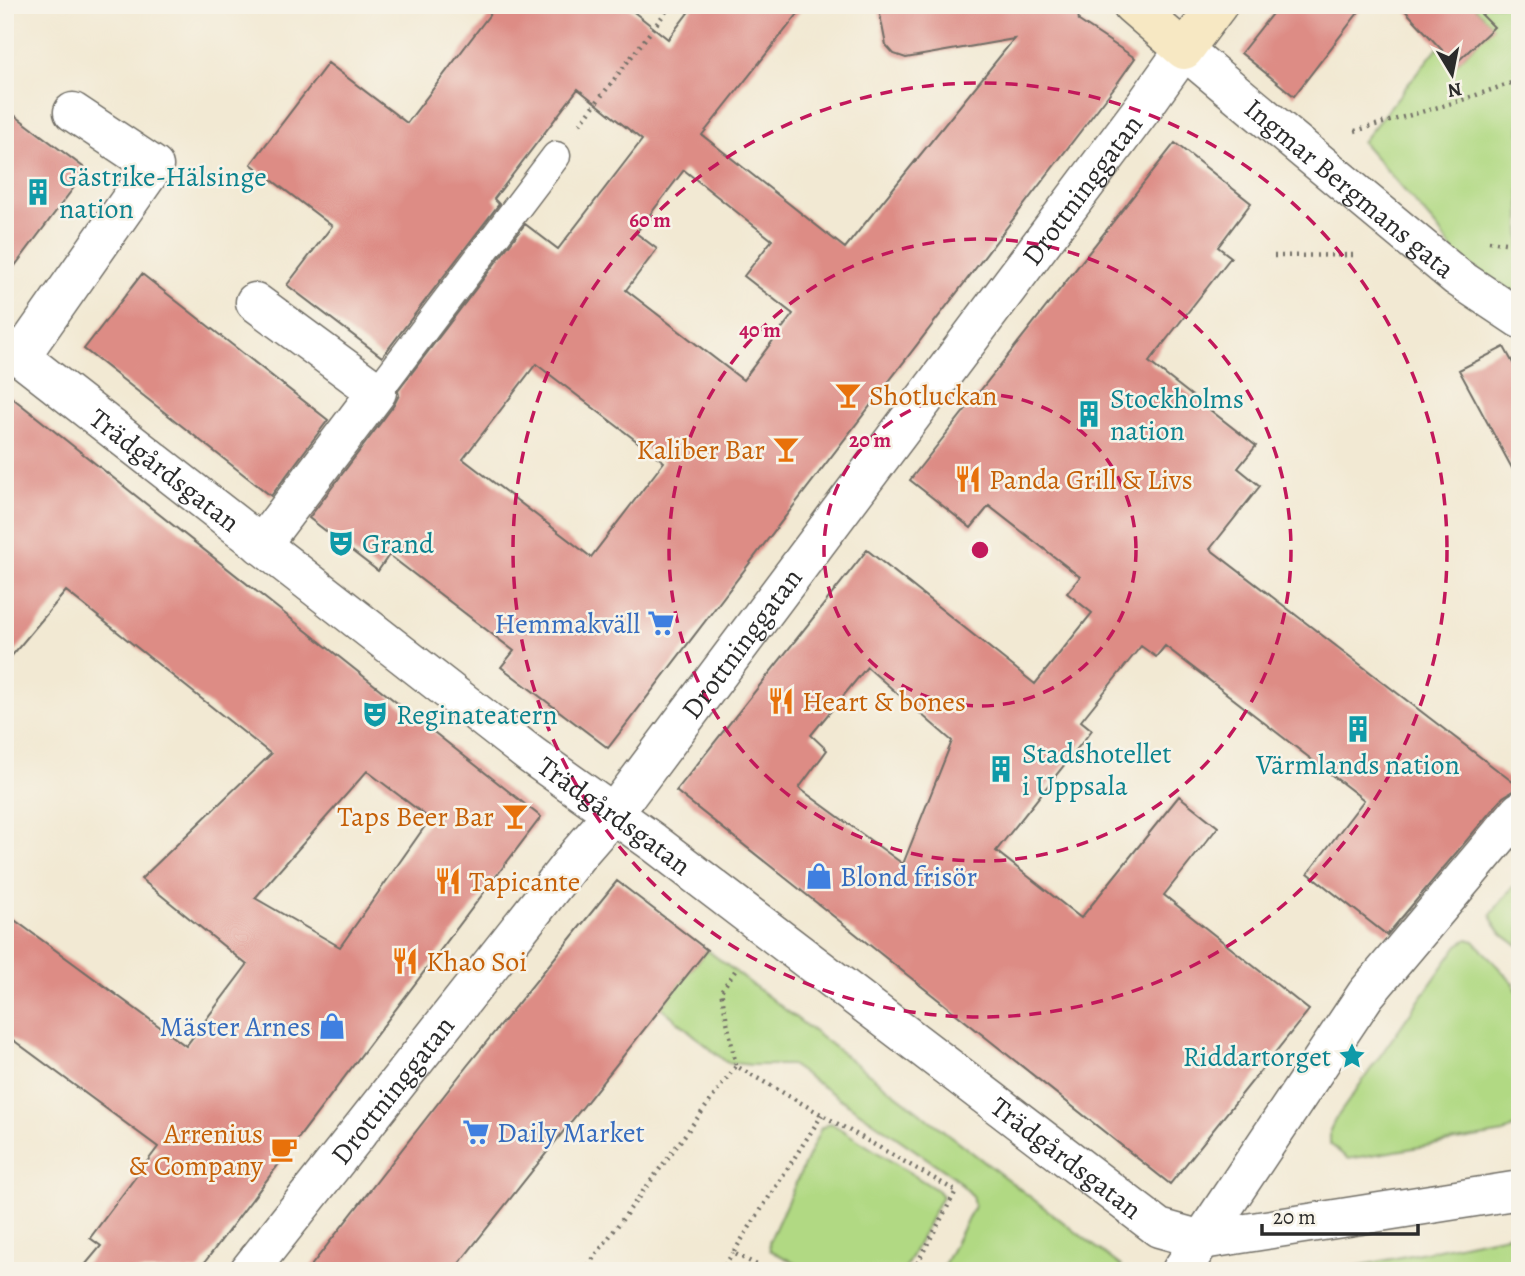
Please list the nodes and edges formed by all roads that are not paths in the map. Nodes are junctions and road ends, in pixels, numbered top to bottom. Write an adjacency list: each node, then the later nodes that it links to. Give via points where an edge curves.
1 (1132, 5): 3 (street)
2 (1218, 5): 3 (street, Drottninggatan)
3 (1184, 50): 7 (street, Ingmar Bergmans gata, via 1457,277); 12 (street, Drottninggatan)
4 (73, 112): 8 (street, via 155,166)
5 (556, 156): 9 (lane)
6 (255, 302): 9 (street)
7 (1520, 319)
8 (13, 351): 10 (street, Trädgårdsgatan)
9 (377, 392): 10 (street)
10 (261, 545): 12 (street, Trädgårdsgatan)
11 (1520, 811): 14 (street, via 1366,994)
12 (613, 814): 14 (street, Trädgårdsgatan); 15 (street, Drottninggatan)
13 (1520, 1190): 14 (street)
14 (1191, 1256)
15 (249, 1271)

